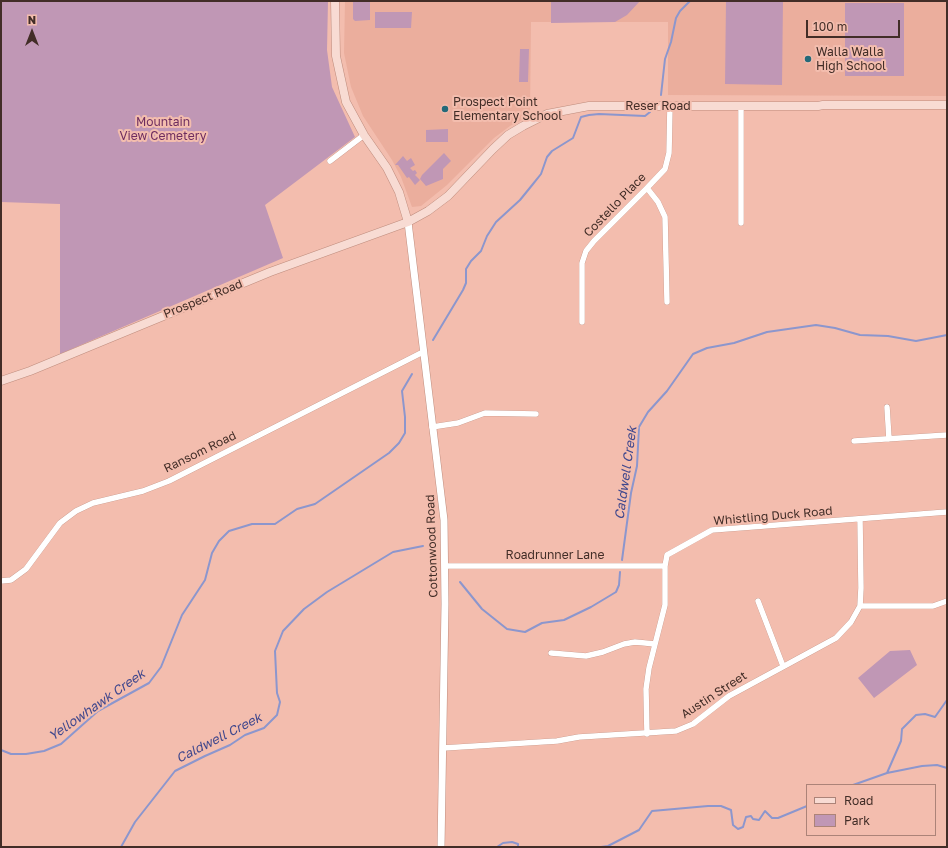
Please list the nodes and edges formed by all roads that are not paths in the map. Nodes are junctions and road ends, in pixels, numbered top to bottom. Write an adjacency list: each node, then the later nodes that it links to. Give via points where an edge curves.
1 (335, 1): 5 (main road, via 336,56 346,102)
2 (947, 105): 4 (main road, Reser Road)
3 (670, 106): 4 (main road, Reser Road); 7 (street, Costello Place, via 669,153 665,169); 8 (main road, Reser Road, via 589,106 548,114 508,135 448,196)
4 (740, 106): 9 (street)
5 (364, 135): 6 (street); 8 (main road, via 387,168 399,192)
6 (330, 162)
7 (647, 188): 10 (street, via 665,217); 11 (street, Costello Place, via 586,251 582,263)
8 (408, 222): 12 (street, Cottonwood Road); 13 (main road, Prospect Road, via 270,272)
9 (740, 223)
10 (668, 302)
11 (582, 322)
12 (423, 352): 16 (street, Cottonwood Road); 24 (street, Ransom Road, via 169,481 143,491 93,503 76,511 60,523 26,568 11,580)
13 (1, 381)
14 (886, 407): 18 (street)
15 (536, 414): 16 (street, via 485,413 458,423)
16 (432, 427): 22 (street, Cottonwood Road, via 444,520)
17 (947, 435): 18 (street)
18 (889, 439): 19 (street)
19 (854, 441)
20 (947, 512): 21 (street, Whistling Duck Road)
21 (860, 519): 23 (street, Whistling Duck Road, via 712,530 667,555); 27 (street, Austin Street)
22 (445, 566): 23 (street, Roadrunner Lane); 32 (street, Cottonwood Road)
23 (665, 566): 28 (street, via 665,605)
24 (1, 581)
25 (758, 601): 30 (street)
26 (947, 601): 27 (street, via 933,606)
27 (860, 606): 30 (street, Austin Street, via 851,622 836,638)
28 (655, 644): 29 (street, via 624,644 586,656); 31 (street, via 646,689)
29 (551, 653)
30 (783, 666): 31 (street, Austin Street, via 729,696 693,724 676,731)
31 (647, 734): 32 (street, Austin Street)
32 (443, 748): 33 (street, Cottonwood Road)
33 (441, 847)

